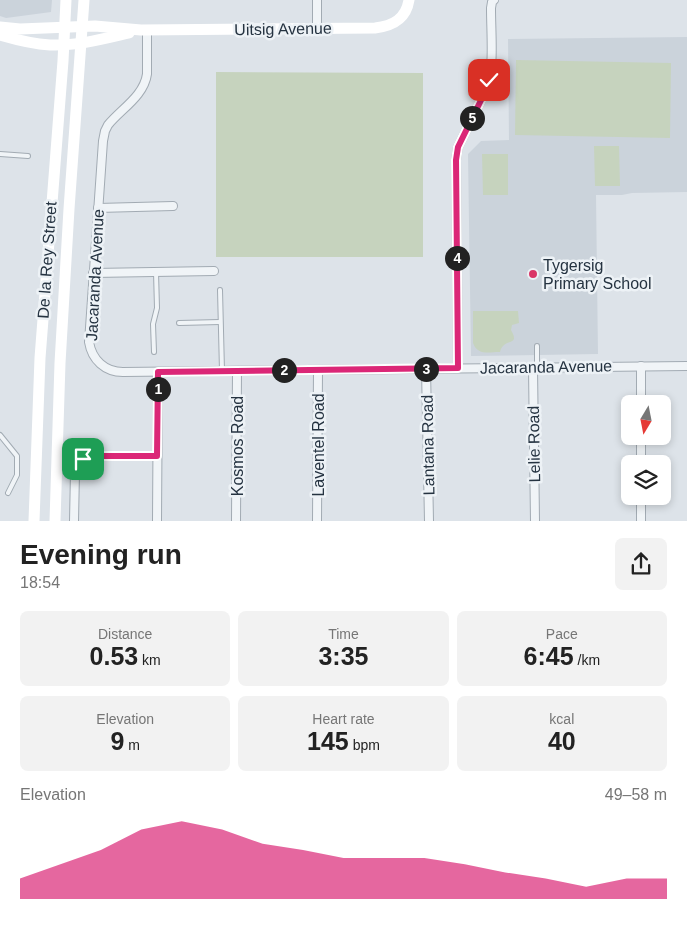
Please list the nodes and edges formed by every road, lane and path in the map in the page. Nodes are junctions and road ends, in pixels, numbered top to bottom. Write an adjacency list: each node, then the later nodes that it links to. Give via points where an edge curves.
1 (66, 0): 8 (main road, De la Rey Street)
2 (84, 0): 6 (main road, De la Rey Street)
3 (317, 0): 9 (street)
4 (409, 0): 9 (main road, Uitsig Avenue, via 400,19 385,27)
5 (494, 0): 28 (street, via 488,86 458,147 456,160)
6 (82, 26): 8 (main road, Uitsig Avenue); 10 (main road, Uitsig Avenue); 12 (main road, De la Rey Street)
7 (0, 27): 8 (main road, Uitsig Avenue)
8 (64, 27): 13 (main road, De la Rey Street)
9 (317, 28): 10 (main road, Uitsig Avenue)
10 (144, 30): 12 (main road, Uitsig Avenue); 17 (street, Jacaranda Avenue, via 146,80 138,94 105,131)
11 (0, 35): 13 (main road, Uitsig Avenue)
12 (81, 44): 13 (main road, Uitsig Avenue); 41 (main road, De la Rey Street, via 60,363)
13 (64, 45): 40 (main road, De la Rey Street, via 40,358)
14 (0, 154): 15 (lane)
15 (28, 156)
16 (173, 206): 17 (street)
17 (98, 208): 20 (street, Jacaranda Avenue)
18 (214, 271): 19 (street)
19 (156, 272): 20 (street); 25 (lane)
20 (93, 273): 34 (street, Jacaranda Avenue, via 89,342 94,357 112,371)
21 (220, 290): 22 (lane)
22 (220, 322): 23 (lane); 32 (lane)
23 (179, 323)
24 (537, 346): 29 (lane)
25 (154, 352)
26 (641, 366): 27 (street, Jacaranda Avenue); 29 (street, Jacaranda Avenue); 35 (street)
27 (687, 366)
28 (458, 368): 29 (street, Jacaranda Avenue); 30 (street, Jacaranda Avenue)
29 (535, 368): 47 (street, Lelie Road)
30 (426, 369): 31 (street, Jacaranda Avenue); 46 (street, Lantana Road)
31 (318, 370): 33 (street, Jacaranda Avenue); 45 (street, Laventel Road)
32 (222, 371): 33 (street, Jacaranda Avenue); 34 (street, Jacaranda Avenue)
33 (237, 371): 44 (street, Kosmos Road)
34 (158, 372): 37 (street)
35 (641, 395)
36 (0, 435): 38 (lane, via 17,456 16,475)
37 (157, 456): 42 (street, via 83,459 75,472); 43 (street)
38 (8, 493)
39 (641, 505): 48 (street)
40 (34, 521)
41 (54, 521)
42 (74, 521)
43 (157, 521)
44 (236, 521)
45 (317, 521)
46 (429, 521)
47 (535, 521)
48 (641, 521)

